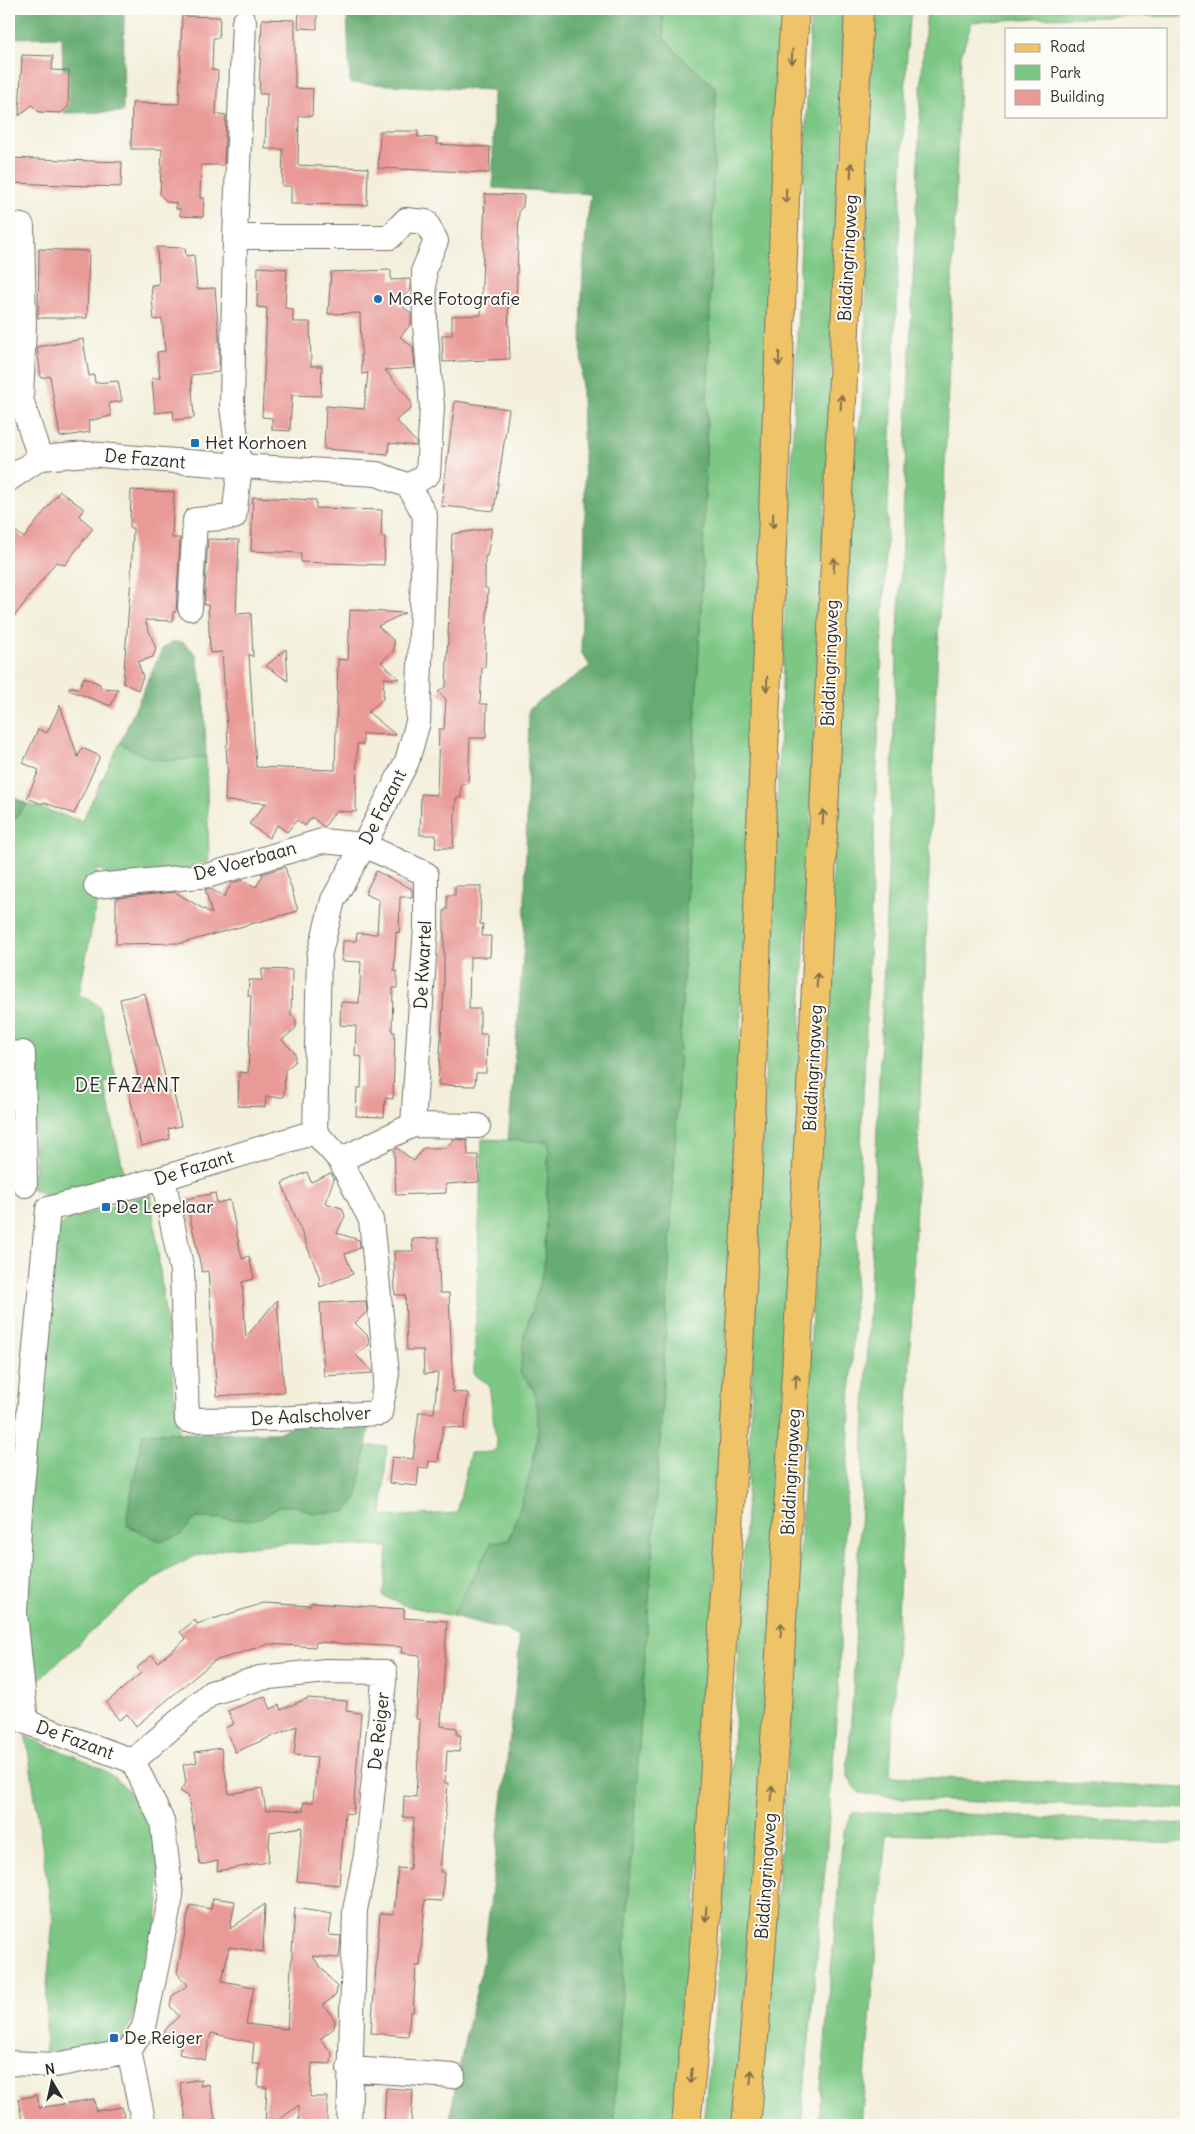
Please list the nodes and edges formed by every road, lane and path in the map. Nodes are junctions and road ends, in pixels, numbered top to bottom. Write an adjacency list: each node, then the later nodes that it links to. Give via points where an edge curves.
1 (795, 9): 31 (main road, one-way to 31, via 736,1426 704,1947)
2 (859, 9): 32 (main road, Biddingringweg, one-way to 2, via 771,1803 808,1186)
3 (244, 22): 5 (street)
4 (9, 224): 6 (street, via 22,226 24,326)
5 (235, 237): 8 (street, via 232,407); 10 (street, via 390,237 406,220 426,222 436,241 424,269 432,407 428,474)
6 (15, 399): 7 (street)
7 (40, 458): 8 (street, De Fazant, via 87,454); 9 (street, De Fazant)
8 (240, 466): 10 (street, De Fazant, via 377,474); 11 (street, via 234,516 195,520)
9 (9, 479)
10 (409, 486): 12 (street, De Fazant, via 424,516 418,722 407,760)
11 (190, 608)
12 (364, 845): 13 (street, De Voerbaan, via 322,840 210,875); 15 (street, De Kwartel, via 426,874 426,927); 17 (street, De Fazant, via 332,900 318,956)
13 (96, 886)
14 (9, 1054): 20 (street, via 23,1054)
15 (413, 1125): 16 (street); 18 (street)
16 (478, 1126)
17 (315, 1132): 18 (street, De Aalscholver); 19 (street, De Fazant)
18 (340, 1160): 19 (street, De Aalscholver, via 371,1220 387,1374 380,1413 187,1420 182,1271)
19 (163, 1178): 21 (street, De Fazant)
20 (17, 1184): 21 (street)
21 (48, 1209): 22 (street, De Fazant)
22 (14, 1508): 23 (street, De Fazant)
23 (17, 1722): 24 (street, De Fazant)
24 (133, 1761): 25 (street, De Fazant, via 162,1821 171,1896 144,2027); 27 (street, De Reiger, via 211,1693 260,1678 326,1671 386,1672 366,1855 355,1910)
25 (130, 2051): 26 (street, via 55,2065); 29 (street)
26 (9, 2063)
27 (350, 2069): 28 (street); 30 (street, De Reiger)
28 (453, 2076)
29 (144, 2125)
30 (349, 2125)
31 (686, 2125)
32 (746, 2125)

